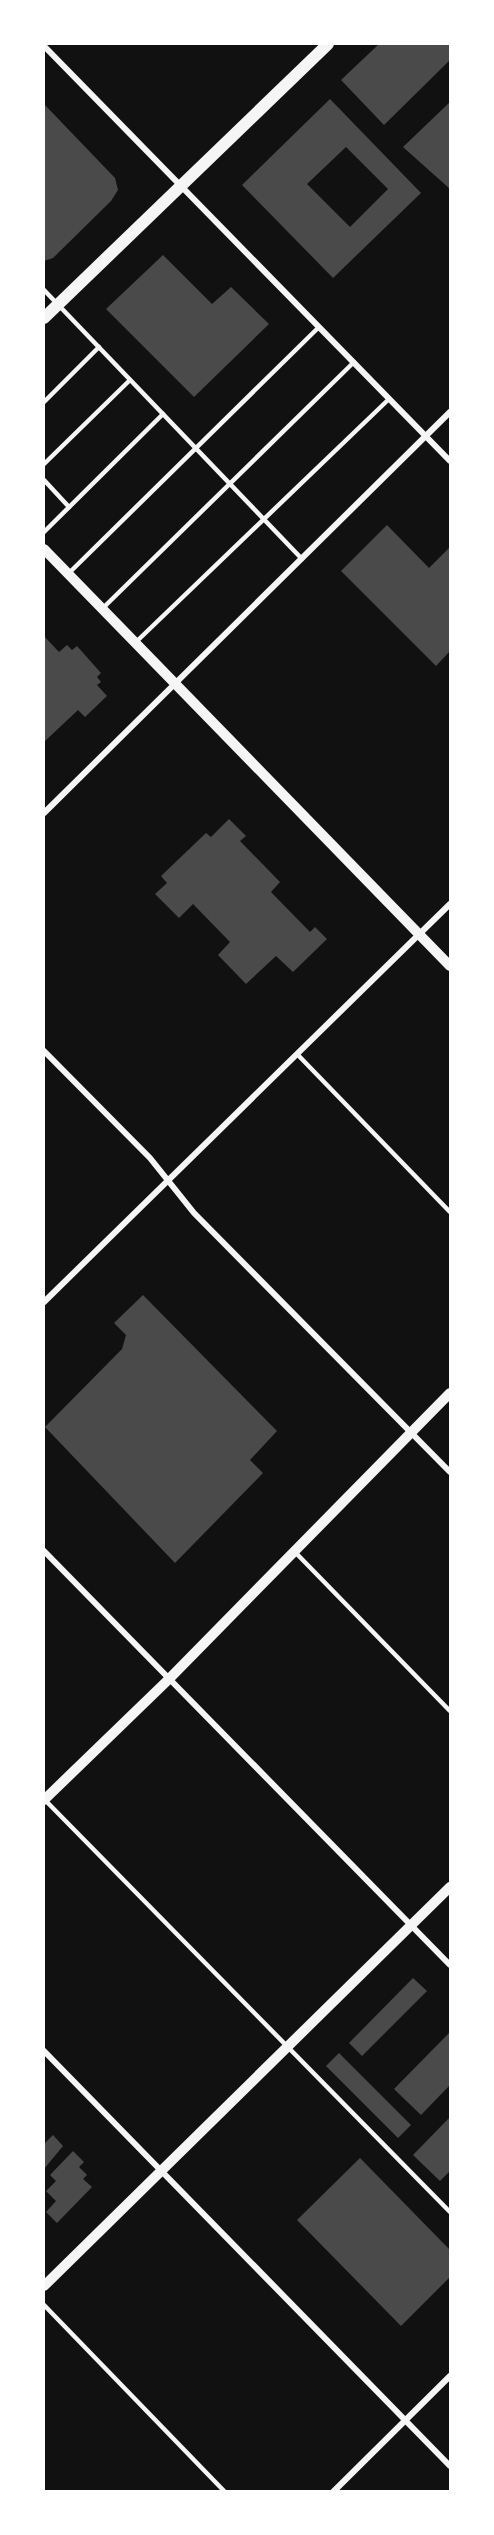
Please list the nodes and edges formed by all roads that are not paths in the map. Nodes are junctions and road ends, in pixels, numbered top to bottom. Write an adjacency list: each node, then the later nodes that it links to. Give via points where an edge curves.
1 (328, 44): 3 (main road)
2 (44, 46): 3 (street)
3 (181, 187): 5 (main road); 7 (street)
4 (44, 290): 5 (lane)
5 (57, 304): 6 (main road); 8 (lane)
6 (44, 318)
7 (319, 327): 9 (street); 16 (lane)
8 (99, 347): 10 (lane); 12 (lane)
9 (354, 363): 11 (street); 20 (lane)
10 (130, 380): 14 (lane); 18 (lane)
11 (389, 399): 15 (street); 22 (lane)
12 (44, 402)
13 (450, 412): 15 (street)
14 (163, 414): 16 (lane); 21 (lane)
15 (426, 436): 17 (street); 25 (street)
16 (195, 448): 20 (lane); 26 (lane)
17 (450, 461)
18 (44, 464)
19 (44, 480): 21 (lane)
20 (230, 484): 22 (lane); 27 (lane)
21 (69, 507): 23 (lane)
22 (265, 520): 25 (lane); 28 (lane)
23 (44, 532)
24 (44, 549): 26 (street)
25 (302, 559): 29 (street)
26 (68, 574): 27 (street)
27 (102, 609): 28 (street)
28 (135, 643): 29 (street)
29 (176, 684): 30 (street); 32 (street)
30 (44, 813)
31 (450, 904): 32 (street)
32 (420, 935): 33 (street); 35 (street)
33 (450, 966)
34 (44, 1051): 36 (street)
35 (297, 1054): 36 (street); 37 (lane)
36 (167, 1180): 38 (street); 40 (street)
37 (450, 1212)
38 (44, 1302)
39 (450, 1393): 40 (street)
40 (411, 1432): 41 (street); 43 (street)
41 (450, 1472)
42 (44, 1551): 44 (street)
43 (294, 1551): 44 (street); 45 (lane)
44 (169, 1679): 46 (street); 48 (street)
45 (450, 1711)
46 (44, 1799): 50 (lane)
47 (450, 1887): 48 (street)
48 (411, 1926): 49 (street); 50 (street)
49 (450, 1965)
50 (288, 2047): 52 (street); 53 (lane)
51 (44, 2050): 52 (street)
52 (162, 2171): 54 (street); 57 (street)
53 (450, 2212)
54 (44, 2286)
55 (44, 2305): 59 (lane)
56 (450, 2376): 57 (street)
57 (406, 2420): 58 (street); 60 (street)
58 (450, 2466)
59 (225, 2492)
60 (333, 2492)

